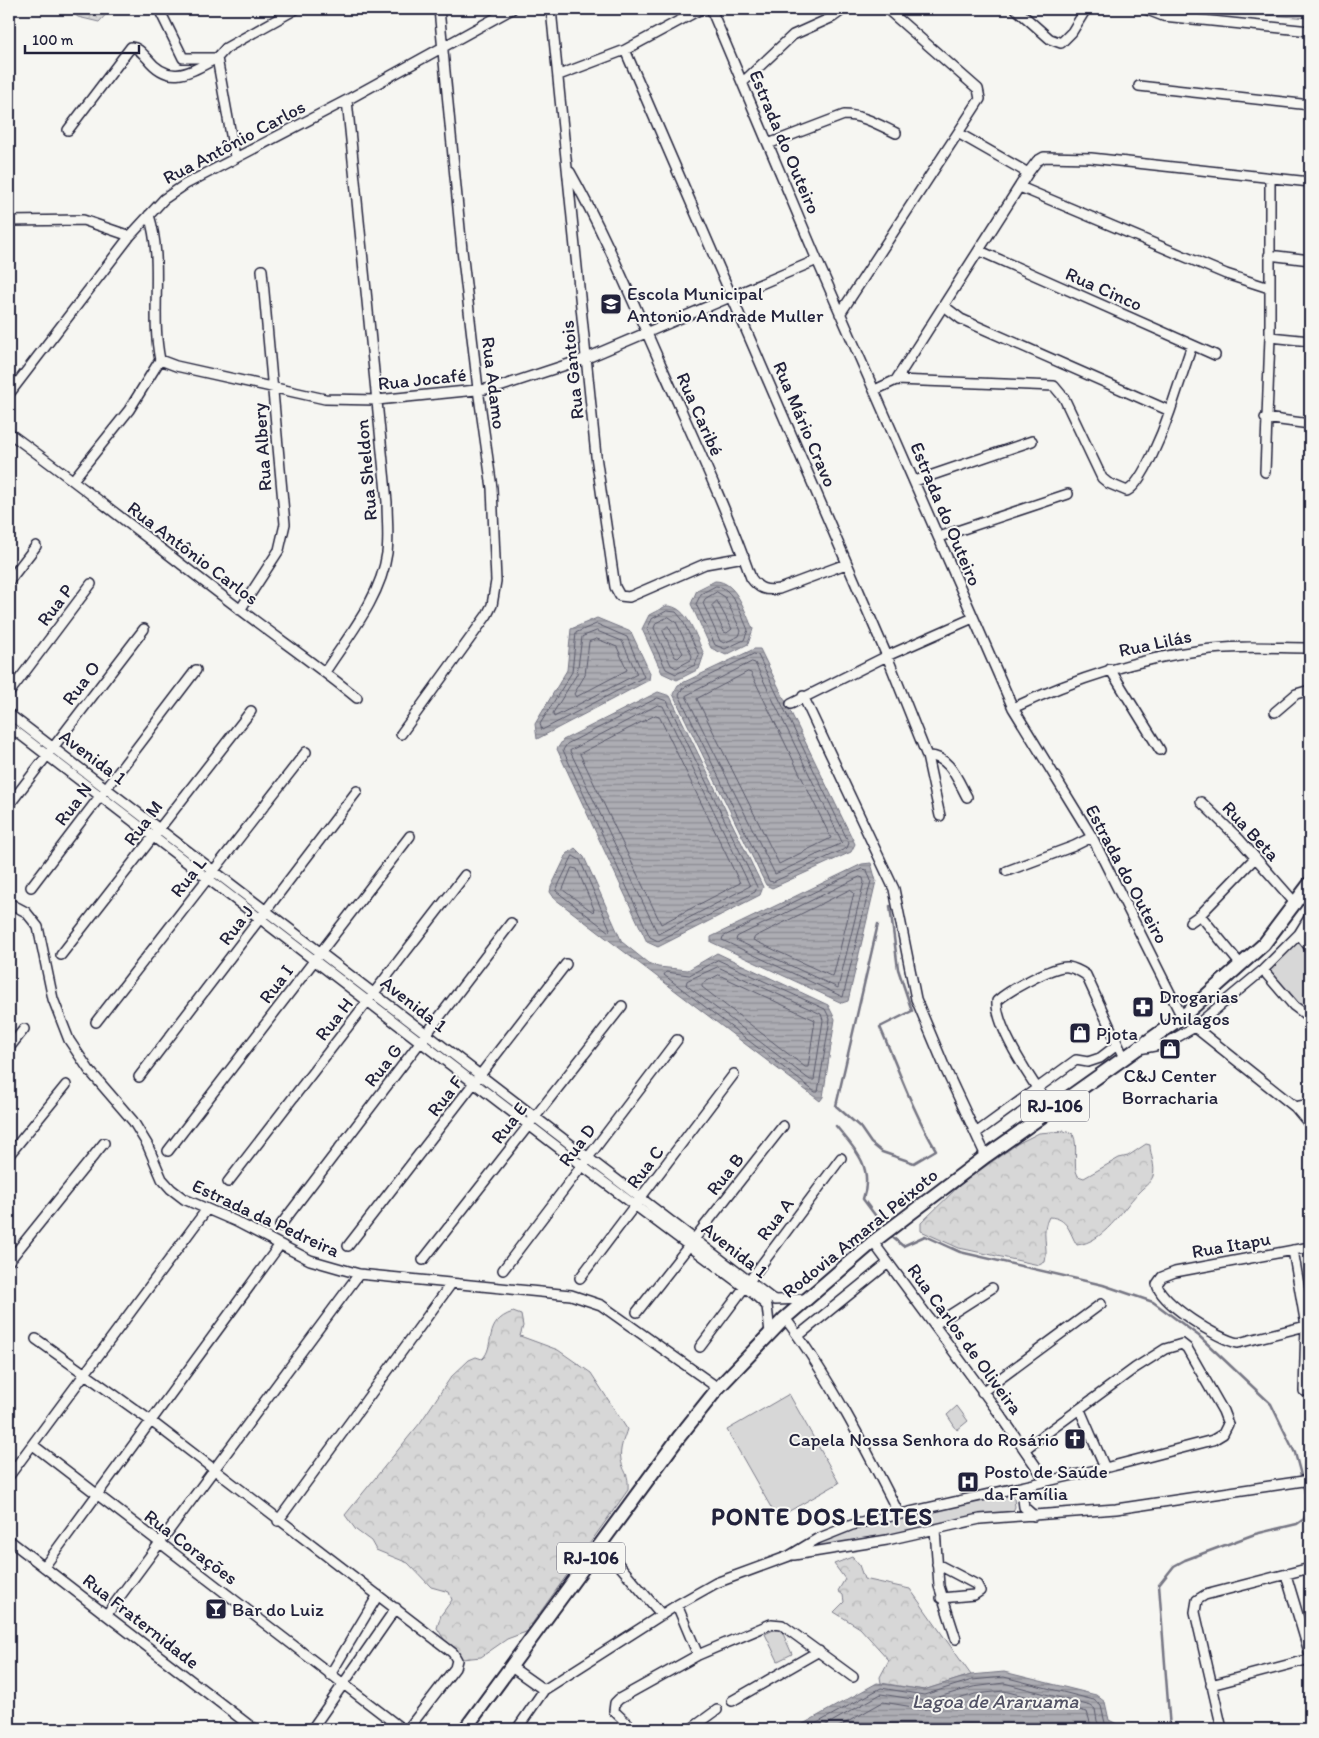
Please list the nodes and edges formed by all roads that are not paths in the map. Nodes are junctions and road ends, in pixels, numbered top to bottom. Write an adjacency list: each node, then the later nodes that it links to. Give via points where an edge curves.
1 (158, 9): 16 (street, via 183,58)
2 (296, 9): 16 (street, via 226,48)
3 (439, 9): 14 (street, Rua Adamo)
4 (512, 9): 14 (street, Rua Antônio Carlos)
5 (551, 9): 17 (street, Rua Gantois)
6 (701, 9): 15 (street)
7 (711, 9): 18 (street, Estrada do Outeiro)
8 (844, 9): 18 (street, via 793,35)
9 (887, 9): 24 (street, via 981,94)
10 (1016, 9): 11 (street, via 1050,38 1061,43)
11 (1086, 9)
12 (1145, 9): 13 (street, via 1163,16)
13 (1310, 31)
14 (442, 46): 20 (street, Rua Antônio Carlos); 53 (street, Rua Adamo)
15 (625, 50): 17 (street); 41 (street, Rua Mário Cravo)
16 (216, 58): 22 (street, via 191,71 168,76 160,72 141,51 131,47); 26 (street)
17 (559, 75): 27 (street, Rua Gantois)
18 (742, 82): 25 (street, Estrada do Outeiro)
19 (1139, 86): 21 (street)
20 (347, 100): 26 (street, Rua Antônio Carlos); 56 (street, Rua Sheldon)
21 (1310, 105)
22 (68, 130)
23 (896, 134): 25 (street, via 868,119 844,115)
24 (958, 134): 28 (street); 43 (street)
25 (768, 144): 37 (street, Estrada do Outeiro)
26 (235, 158): 32 (street, Rua Antônio Carlos, via 186,184 164,199)
27 (568, 170): 44 (street, Rua Caribé, via 595,219); 49 (street, Rua Gantois)
28 (1028, 173): 29 (street, via 1037,161 1050,156); 31 (street)
29 (1270, 178): 30 (street); 36 (street)
30 (1310, 182)
31 (1020, 187): 35 (street); 40 (street, via 1226,274)
32 (149, 215): 34 (street, Rua Antônio Carlos); 50 (street, via 156,246 156,340)
33 (9, 221): 34 (street, via 83,220)
34 (130, 236): 55 (street, Rua Antônio Carlos)
35 (980, 251): 42 (street); 47 (street, Rua Cinco)
36 (1270, 255): 38 (street); 40 (street)
37 (817, 260): 41 (street, Rua Jocafé); 43 (street, Estrada do Outeiro)
38 (1310, 260)
39 (262, 270): 52 (street, Rua Albery)
40 (1269, 288): 45 (street)
41 (733, 296): 44 (street, Rua Jocafé); 69 (street, Rua Mário Cravo)
42 (944, 306): 51 (street); 57 (street, via 961,318)
43 (840, 314): 54 (street, Estrada do Outeiro)
44 (646, 331): 49 (street, Rua Jocafé); 68 (street, Rua Caribé)
45 (1270, 337): 46 (street); 58 (street)
46 (1310, 342)
47 (1192, 345): 48 (street, Rua Cinco); 57 (street)
48 (1216, 355)
49 (587, 358): 53 (street, Rua Jocafé, via 509,386); 68 (street, Rua Gantois, via 601,497 615,587 620,596 631,596 705,564)
50 (160, 360): 52 (street, Rua Jocafé); 63 (street, via 129,410)
51 (896, 380): 54 (street); 57 (street, via 1054,386 1064,398 1102,478 1127,491 1141,475)
52 (274, 388): 56 (street, Rua Jocafé, via 325,399); 72 (street, Rua Albery, via 285,524 283,538 279,550)
53 (478, 389): 56 (street, Rua Jocafé); 90 (street, Rua Adamo, via 492,488 495,594 487,615)
54 (875, 390): 64 (street, Estrada do Outeiro)
55 (9, 394)
56 (376, 400): 79 (street, Rua Sheldon, via 387,502 388,552 375,591 361,618)
57 (1170, 411)
58 (1266, 418): 59 (street); 62 (street)
59 (1310, 424)
60 (9, 433): 63 (street, Rua Antônio Carlos)
61 (1032, 441): 64 (street)
62 (1264, 472)
63 (73, 480): 72 (street, Rua Antônio Carlos)
64 (915, 481): 66 (street, Estrada do Outeiro)
65 (1068, 494): 66 (street)
66 (939, 537): 73 (street, Estrada do Outeiro)
67 (36, 546): 70 (street)
68 (744, 557): 69 (street, Rua Caribé, via 754,582 768,591)
69 (846, 564): 76 (street, Rua Mário Cravo)
70 (9, 581)
71 (91, 584): 81 (street, Rua P)
72 (240, 610): 79 (street, Rua Antônio Carlos)
73 (974, 618): 76 (street); 85 (street, Estrada do Outeiro)
74 (144, 629): 91 (street, Rua O)
75 (1310, 648): 77 (street, Rua Lilás, via 1204,650)
76 (887, 656): 82 (street); 95 (street, Rua Mário Cravo)
77 (1110, 669): 85 (street, Rua Lilás, via 1050,690); 92 (street)
78 (196, 670): 96 (street, Rua N)
79 (325, 672): 83 (street, Rua Antônio Carlos)
80 (1310, 690): 87 (street, via 1296,694)
81 (9, 693)
82 (803, 696): 84 (street); 152 (street, via 894,889 916,999)
83 (357, 698)
84 (791, 704)
85 (1013, 708): 105 (street, Estrada do Outeiro)
86 (251, 711): 102 (street, Rua M)
87 (1275, 712)
88 (9, 714): 91 (street, Avenida 1)
89 (9, 726): 94 (street, Avenida 1)
90 (401, 734)
91 (53, 747): 94 (street, Rua O); 96 (street, Avenida 1)
92 (1160, 750)
93 (306, 752): 107 (street, Rua L)
94 (46, 755): 96 (street, Avenida 1); 100 (street, Rua O)
95 (927, 756): 98 (street, via 937,756 948,764); 101 (street, Rua Mário Cravo)
96 (103, 792): 102 (street, Avenida 1); 104 (street, Avenida 1); 112 (street, Rua N)
97 (358, 792): 116 (street, Rua J)
98 (967, 797)
99 (1201, 802): 106 (street, Rua Beta)
100 (9, 805)
101 (940, 816)
102 (159, 828): 104 (street, Rua M); 107 (street, Avenida 1)
103 (410, 836): 122 (street, Rua I)
104 (154, 837): 110 (street, Avenida 1); 123 (street, Rua M)
105 (1092, 837): 108 (street); 130 (street, Estrada do Outeiro)
106 (1255, 858): 114 (street, Rua Beta); 115 (street)
107 (214, 870): 110 (street, Rua L); 116 (street, Avenida 1)
108 (1008, 871)
109 (465, 875): 128 (street, Rua H)
110 (207, 879): 116 (street, Avenida 1); 132 (street, Rua L)
111 (1310, 883): 114 (highway, Rodovia Amaral Peixoto / RJ-106)
112 (31, 887)
113 (9, 903): 161 (street, Estrada da Pedreira, via 26,912 38,927 53,999 78,1054 133,1121 162,1179 184,1199)
114 (1296, 904): 126 (highway, Rodovia Amaral Peixoto / RJ-106, via 1264,944)
115 (1200, 915): 118 (street); 126 (street)
116 (264, 916): 122 (street, Avenida 1); 124 (street, Avenida 1); 142 (street, Rua J)
117 (1310, 916): 120 (street)
118 (1190, 922)
119 (511, 923): 135 (street, Rua G)
120 (1299, 934): 121 (street); 127 (street)
121 (1310, 948)
122 (321, 952): 124 (street, Rua I); 128 (street, Avenida 1)
123 (61, 955)
124 (314, 961): 128 (street, Avenida 1); 154 (street, Rua I)
125 (566, 964): 143 (street, Rua F)
126 (1242, 965): 130 (highway, Rodovia Amaral Peixoto / RJ-106)
127 (1263, 970): 131 (street, via 1294,1006); 133 (street)
128 (371, 997): 135 (street, Avenida 1); 159 (street, Rua H)
129 (622, 1006): 149 (street, Rua E)
130 (1182, 1016): 133 (street, Estrada do Outeiro); 139 (highway, Rodovia Amaral Peixoto / RJ-106)
131 (1310, 1018)
132 (96, 1022)
133 (1193, 1028): 139 (street, via 1165,1044); 148 (street, Estrada do Outeiro)
134 (24, 1029): 138 (street)
135 (424, 1039): 143 (street, Avenida 1); 162 (street, Rua G)
136 (678, 1040): 158 (street, Rua D)
137 (1117, 1045): 140 (street); 145 (street, via 1100,1058 1088,1062 1076,1060); 145 (street, via 1086,975 1066,967 1036,977 997,1000 997,1009 1008,1036)
138 (9, 1048)
139 (1136, 1049): 140 (highway, Rodovia Amaral Peixoto / RJ-106)
140 (1124, 1058): 147 (highway, Rodovia Amaral Peixoto / RJ-106)
141 (734, 1074): 160 (street, Rua C)
142 (139, 1077)
143 (478, 1080): 149 (street, Avenida 1); 166 (street, Rua F)
144 (66, 1085): 155 (street)
145 (1036, 1088): 147 (street); 152 (street)
146 (1310, 1104): 148 (street)
147 (1052, 1108): 156 (highway, Rodovia Amaral Peixoto / RJ-106)
148 (1295, 1108): 150 (street, Estrada do Outeiro)
149 (531, 1121): 158 (street, Avenida 1); 169 (street, Rua E)
150 (1310, 1125)
151 (782, 1126): 164 (street, Rua B)
152 (976, 1133): 156 (street)
153 (104, 1143): 170 (street)
154 (168, 1151)
155 (9, 1155)
156 (986, 1156): 163 (highway, Rodovia Amaral Peixoto / RJ-106)
157 (841, 1158): 176 (street, Rua A)
158 (584, 1162): 160 (street, Avenida 1); 172 (street, Rua D)
159 (228, 1182)
160 (639, 1202): 164 (street, Avenida 1); 174 (street, Rua C)
161 (207, 1209): 165 (street, Estrada da Pedreira); 188 (street)
162 (280, 1226)
163 (877, 1239): 171 (street, Rua Carlos de Oliveira); 178 (highway, Rodovia Amaral Peixoto / RJ-106)
164 (693, 1243): 176 (street, Avenida 1); 180 (street, Rua B)
165 (279, 1246): 173 (street, Estrada da Pedreira, via 331,1268); 193 (street)
166 (348, 1246)
167 (1310, 1247): 168 (street, Rua Itapu)
168 (1293, 1250): 183 (street); 183 (street, Rua Itapu, via 1175,1272 1157,1284 1161,1295 1208,1332 1227,1341 1238,1343)
169 (423, 1260)
170 (9, 1261)
171 (888, 1263): 182 (street, Rua Carlos de Oliveira); 185 (street)
172 (503, 1270)
173 (359, 1274): 175 (street, Estrada da Pedreira); 197 (street)
174 (580, 1278)
175 (451, 1284): 189 (street, Estrada da Pedreira, via 585,1298 601,1305); 207 (street)
176 (746, 1284): 178 (street, Avenida 1, via 775,1300); 184 (street, Avenida 1, via 767,1306); 187 (street, Rua A)
177 (992, 1288): 182 (street)
178 (806, 1299): 181 (highway, Rodovia Amaral Peixoto / RJ-106)
179 (1101, 1304): 190 (street)
180 (637, 1312)
181 (785, 1318): 184 (highway, Rodovia Amaral Peixoto / RJ-106); 185 (street)
182 (934, 1326): 190 (street, Rua Carlos de Oliveira)
183 (1306, 1326): 191 (street)
184 (770, 1333): 189 (highway, Rodovia Amaral Peixoto / RJ-106)
185 (798, 1336): 204 (street, via 858,1434)
186 (36, 1338): 188 (street)
187 (700, 1347)
188 (86, 1375): 193 (street); 194 (street)
189 (718, 1388): 212 (highway, Rodovia Amaral Peixoto / RJ-106)
190 (982, 1392): 195 (street, Rua Carlos de Oliveira)
191 (1304, 1392)
192 (1080, 1410): 195 (street); 196 (street); 196 (street, via 1135,1368 1165,1349 1182,1344 1223,1411 1228,1424 1218,1438)
193 (151, 1422): 197 (street); 203 (street)
194 (33, 1445): 198 (street); 203 (street, Rua Corações)
195 (1025, 1450): 200 (street, Rua Carlos de Oliveira)
196 (1105, 1468): 200 (street)
197 (212, 1470): 207 (street); 211 (street)
198 (9, 1476)
199 (1310, 1480): 205 (street, via 1116,1510)
200 (1046, 1481): 201 (street)
201 (1032, 1485): 202 (street); 205 (street, via 1023,1499 1024,1507)
202 (1009, 1490): 204 (street); 206 (street, via 1018,1497 1019,1509)
203 (96, 1495): 211 (street, Rua Corações); 216 (street)
204 (899, 1514): 209 (street, via 852,1525)
205 (1034, 1516): 206 (street)
206 (1014, 1517): 208 (street, via 980,1519)
207 (278, 1521): 219 (street)
208 (935, 1529): 213 (street); 215 (street)
209 (816, 1539): 213 (street, via 815,1549); 214 (street)
210 (9, 1540): 216 (street, Rua Fraternidade)
211 (159, 1543): 223 (street); 230 (street, Rua Corações)
212 (601, 1544): 224 (street); 229 (highway, Rodovia Amaral Peixoto / RJ-106)
213 (821, 1552): 214 (street)
214 (789, 1556): 221 (street, via 716,1583)
215 (937, 1564): 220 (street); 220 (street, via 977,1585 980,1591 974,1595)
216 (44, 1567): 223 (street, Rua Fraternidade)
217 (1310, 1568): 218 (street)
218 (1286, 1575): 228 (street); 233 (street, via 1197,1600 1194,1612)
219 (378, 1595): 222 (street); 230 (street)
220 (941, 1598): 225 (street)
221 (677, 1605): 224 (street); 227 (street)
222 (396, 1608): 232 (street); 240 (street, via 453,1652 457,1660 446,1682)
223 (107, 1614): 237 (street, Rua Fraternidade)
224 (662, 1615): 234 (street)
225 (956, 1639)
226 (819, 1651): 227 (street, via 777,1623); 231 (street); 235 (street)
227 (698, 1655): 243 (street, via 616,1703 614,1711)
228 (1310, 1657): 233 (street)
229 (510, 1666): 234 (street); 241 (highway, Rodovia Amaral Peixoto / RJ-106)
230 (330, 1675): 232 (street, Rua Corações)
231 (853, 1677)
232 (344, 1685): 238 (street); 239 (street, Rua Corações)
233 (1211, 1685): 245 (street)
234 (544, 1690): 242 (street)
235 (732, 1701)
236 (717, 1710): 244 (street)
237 (254, 1729)
238 (312, 1729)
239 (402, 1729)
240 (408, 1729)
241 (465, 1729)
242 (517, 1729)
243 (633, 1729)
244 (691, 1729)
245 (1222, 1729)

